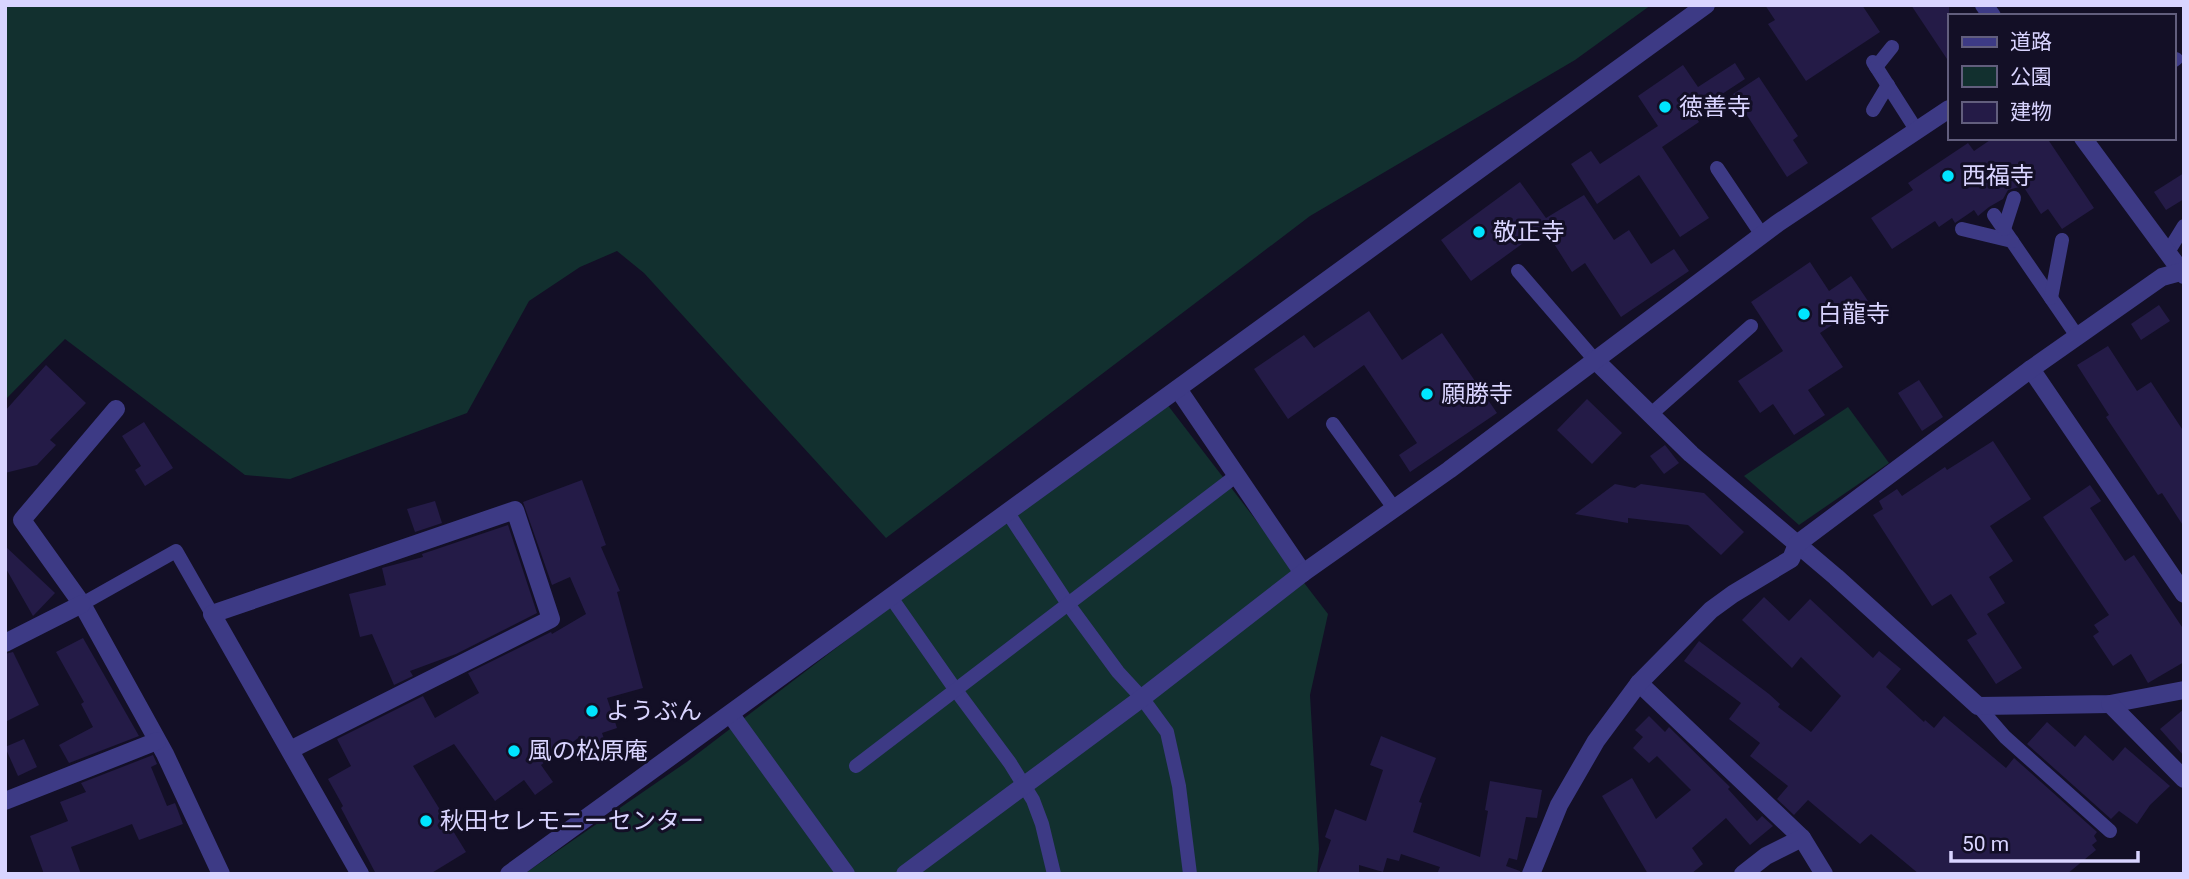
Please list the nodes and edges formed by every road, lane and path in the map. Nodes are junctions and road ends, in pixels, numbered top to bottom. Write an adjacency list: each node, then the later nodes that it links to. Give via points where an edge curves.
1 (1706, 5): 24 (street)
2 (1892, 47): 3 (lane, via 1874,65)
3 (1888, 85): 4 (lane); 6 (lane)
4 (1873, 110)
5 (1948, 110): 6 (street)
6 (1917, 131): 13 (street)
7 (2084, 140): 16 (street)
8 (1717, 168): 13 (lane)
9 (2014, 198): 14 (lane)
10 (1994, 215): 14 (lane)
11 (2184, 226): 16 (lane)
12 (1962, 229): 14 (lane)
13 (1762, 234): 22 (street)
14 (2008, 235): 19 (lane)
15 (2062, 240): 19 (lane)
16 (2168, 252): 18 (street)
17 (1518, 271): 22 (lane)
18 (2183, 273): 21 (street, via 2162,277)
19 (2051, 298): 21 (lane)
20 (1751, 326): 26 (lane)
21 (2077, 337): 23 (street)
22 (1594, 359): 26 (street); 29 (street)
23 (2031, 369): 31 (street); 33 (street)
24 (1178, 389): 28 (street); 30 (street)
25 (116, 409): 35 (street, via 22,520)
26 (1650, 415): 31 (street)
27 (1333, 424): 29 (lane)
28 (1237, 475): 32 (street); 36 (lane)
29 (1394, 508): 32 (street)
30 (1008, 513): 34 (street); 36 (lane)
31 (1797, 544): 39 (street, via 1791,559 1711,610); 44 (street)
32 (1303, 573): 42 (street)
33 (2184, 594)
34 (890, 596): 40 (lane); 45 (street)
35 (82, 604): 37 (lane, via 176,551); 38 (street); 46 (street)
36 (1068, 604): 40 (lane); 42 (lane)
37 (212, 614): 47 (street); 47 (street, via 515,510 551,619)
38 (5, 643)
39 (1639, 683): 53 (street); 61 (street, via 1596,741 1559,805)
40 (955, 689): 48 (lane); 50 (lane)
41 (2184, 690): 43 (street)
42 (1142, 698): 50 (street); 60 (lane, via 1167,732)
43 (2110, 704): 44 (street); 49 (street)
44 (1978, 706): 52 (lane, via 2004,737)
45 (731, 715): 56 (street); 57 (street)
46 (157, 741): 51 (street); 54 (street)
47 (290, 750): 55 (street)
48 (856, 766)
49 (2184, 779)
50 (1023, 786): 58 (street); 59 (lane, via 1042,824)
51 (5, 800)
52 (2110, 831)
53 (1802, 838): 62 (street); 63 (street)
54 (221, 874)
55 (360, 874)
56 (509, 874)
57 (846, 874)
58 (905, 874)
59 (1054, 874)
60 (1190, 874)
61 (1531, 874)
62 (1743, 874)
63 (1824, 874)

